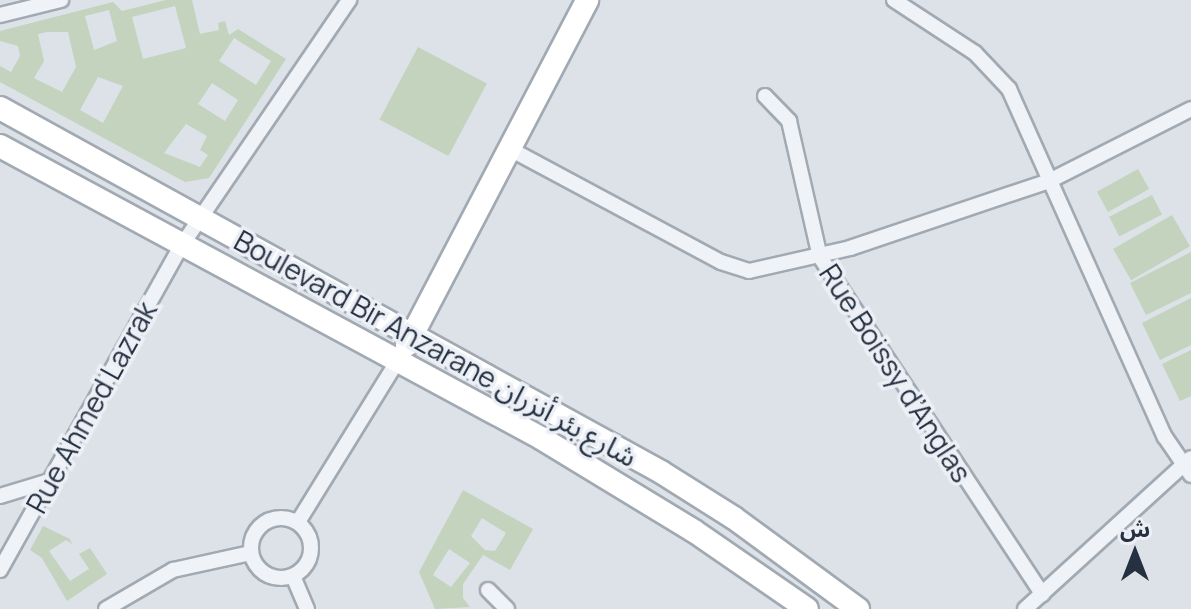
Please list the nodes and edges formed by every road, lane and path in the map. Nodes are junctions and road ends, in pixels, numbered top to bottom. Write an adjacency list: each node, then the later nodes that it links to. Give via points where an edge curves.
1 (61, 0): 5 (street)
2 (349, 0): 12 (street, Rue Ahmed Lazrak)
3 (587, 0): 10 (main road)
4 (894, 0): 11 (street, via 997,72 1013,94)
5 (0, 15)
6 (765, 96): 14 (street, Rue Boissy d’Anglas, via 789,121)
7 (0, 108): 12 (main road, Boulevard Bir Anzarane شارع بئر أنزران)
8 (1191, 109): 11 (street)
9 (0, 146): 13 (main road, Boulevard Bir Anzarane شارع بئر أنزران)
10 (510, 149): 14 (street, via 735,269); 15 (main road)
11 (1049, 181): 14 (street); 17 (street, via 1165,437)
12 (201, 219): 13 (street, Rue Ahmed Lazrak); 15 (main road, Boulevard Bir Anzarane شارع بئر أنزران)
13 (182, 245): 16 (main road, Boulevard Bir Anzarane شارع بئر أنزران); 18 (street, Rue Ahmed Lazrak)
14 (820, 257): 25 (street, Rue Boissy d’Anglas)
15 (413, 334): 16 (main road); 30 (main road, Boulevard Bir Anzarane شارع بئر أنزران, via 696,493)
16 (398, 360): 20 (street); 29 (main road, Boulevard Bir Anzarane شارع بئر أنزران, via 614,481)
17 (1188, 466): 25 (street)
18 (49, 481): 19 (street); 22 (street, Rue Ahmed Lazrak)
19 (0, 496)
20 (298, 522): 21 (street, via 283,518 264,523 252,539); 23 (street, via 312,551 305,567)
21 (251, 553): 23 (street, via 264,573); 26 (street, via 173,570)
22 (0, 570)
23 (293, 576): 27 (street)
24 (488, 590): 28 (street)
25 (1042, 594): 31 (street)
26 (106, 609)
27 (307, 609)
28 (507, 609)
29 (807, 609)
30 (858, 609)
31 (1025, 609)

